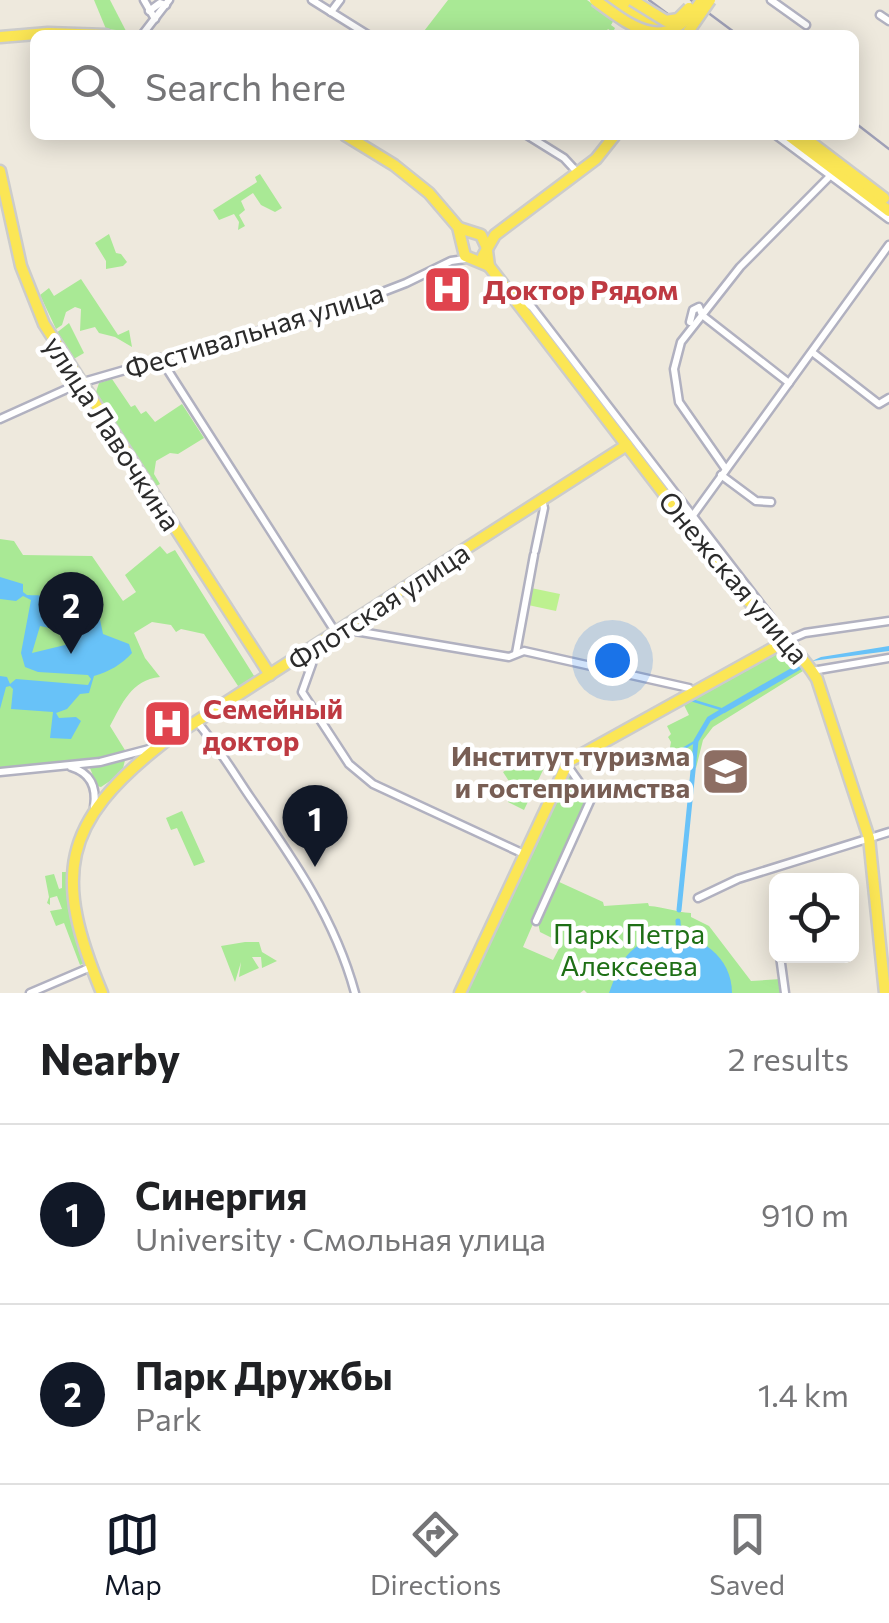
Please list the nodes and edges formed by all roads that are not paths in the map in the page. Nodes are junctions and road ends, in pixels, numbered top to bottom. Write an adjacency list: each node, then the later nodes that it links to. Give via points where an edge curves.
1 (144, 0): 12 (street)
2 (312, 0): 14 (street)
3 (340, 0): 14 (street)
4 (595, 0): 22 (main road, bridge)
5 (607, 0): 21 (main road); 23 (main road)
6 (620, 0): 24 (main road)
7 (632, 0): 11 (main road, bridge, via 666,21)
8 (771, 0): 13 (street)
9 (782, 0): 13 (street)
10 (167, 3): 12 (street); 16 (street)
11 (700, 3): 25 (main road, bridge); 26 (main road, bridge); 27 (main road, bridge)
12 (150, 11): 16 (street)
13 (789, 11): 18 (street)
14 (331, 12): 20 (street)
15 (880, 15): 17 (street)
16 (156, 19): 19 (street)
17 (889, 21)
18 (806, 25)
19 (146, 30)
20 (360, 30)
21 (640, 30)
22 (642, 30)
23 (647, 30)
24 (662, 30)
25 (670, 30)
26 (674, 30)
27 (690, 30)
28 (30, 34): 29 (main road)
29 (0, 36)
30 (352, 140): 44 (main road, via 418,184)
31 (535, 140): 36 (street)
32 (607, 140): 36 (main road)
33 (783, 140): 38 (street)
34 (795, 140): 41 (main road)
35 (808, 140): 39 (main road)
36 (577, 168): 45 (main road, via 490,232); 48 (main road, via 495,234)
37 (0, 171): 43 (main road, улица Лавочкина)
38 (832, 174): 42 (street); 53 (street)
39 (889, 202)
40 (0, 204): 43 (main road, улица Лавочкина)
41 (889, 211)
42 (889, 219)
43 (8, 227): 57 (main road, улица Лавочкина, via 35,306)
44 (458, 227): 45 (main road); 46 (main road)
45 (476, 234): 46 (main road); 48 (main road)
46 (461, 245): 49 (main road); 50 (street)
47 (889, 245): 54 (street)
48 (487, 250): 49 (main road); 51 (main road)
49 (471, 260): 50 (street, Фестивальная улица); 51 (main road)
50 (451, 261): 55 (street, Фестивальная улица, via 359,302)
51 (489, 266): 52 (main road, Онежская улица)
52 (508, 290): 60 (main road, Онежская улица); 64 (street, via 532,307)
53 (702, 314): 56 (street); 61 (street, via 694,309 674,368 679,402)
54 (812, 352): 56 (street); 58 (street, via 879,404)
55 (160, 358): 57 (street, Фестивальная улица); 66 (street)
56 (788, 383): 61 (street)
57 (77, 385): 59 (street, Фестивальная улица); 72 (main road, улица Лавочкина)
58 (889, 398)
59 (0, 418)
60 (627, 445): 62 (main road, Флотская улица); 64 (main road, Онежская улица)
61 (723, 472): 63 (street, via 756,501); 64 (street)
62 (542, 500): 66 (main road, Флотская улица); 69 (street)
63 (771, 502)
64 (689, 519): 67 (main road, Онежская улица, via 753,609)
65 (889, 620): 67 (street)
66 (341, 630): 68 (main road, Флотская улица); 69 (street)
67 (787, 636): 71 (main road, Онежская улица); 73 (main road)
68 (304, 654): 72 (main road, Флотская улица); 87 (street, via 312,664 302,692 349,764 373,784)
69 (516, 655): 73 (street, via 524,651 619,670)
70 (889, 658): 71 (street)
71 (812, 671): 86 (main road, Онежская улица)
72 (267, 677): 74 (main road, Флотская улица)
73 (693, 692): 78 (main road)
74 (197, 722): 75 (main road, Флотская улица); 94 (street, via 294,861 335,932)
75 (163, 743): 76 (street, Флотская улица); 80 (main road)
76 (124, 758): 77 (street, Флотская улица); 80 (street, via 132,762)
77 (100, 762): 79 (street, Флотская улица); 82 (street, via 88,769)
78 (566, 764): 87 (main road); 89 (street, via 591,799)
79 (65, 766): 81 (street, Флотская улица); 82 (street)
80 (130, 769): 83 (main road)
81 (0, 772)
82 (91, 782): 83 (street, via 100,792); 84 (street)
83 (108, 790): 84 (main road)
84 (94, 809): 91 (main road, via 72,888)
85 (889, 832): 86 (street)
86 (869, 838): 88 (street); 97 (main road, Онежская улица)
87 (524, 854): 95 (main road)
88 (698, 898)
89 (536, 921)
90 (781, 963): 96 (street)
91 (91, 967): 92 (street); 93 (main road)
92 (30, 993)
93 (102, 993)
94 (355, 993)
95 (460, 993)
96 (786, 993)
97 (885, 993)

